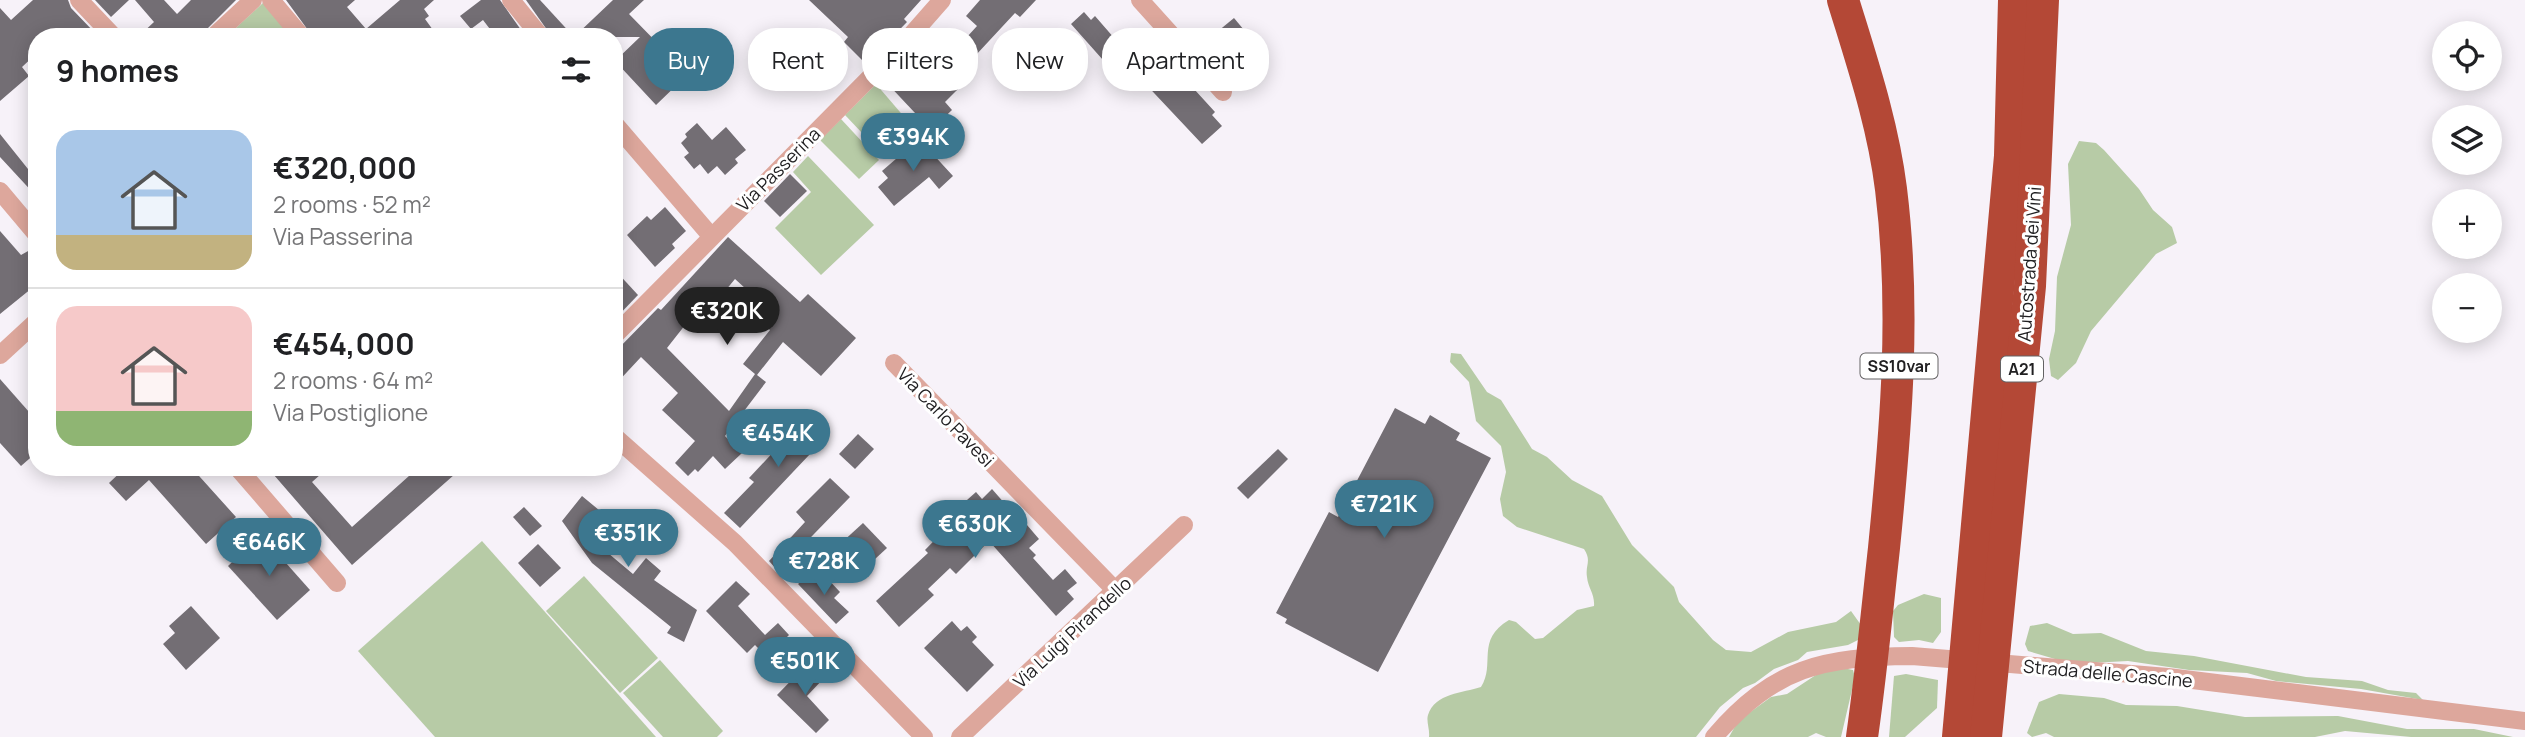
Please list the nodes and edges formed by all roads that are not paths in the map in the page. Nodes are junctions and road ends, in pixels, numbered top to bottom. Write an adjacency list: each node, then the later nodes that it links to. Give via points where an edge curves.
1 (79, 0): 11 (street)
2 (253, 0): 12 (street)
3 (271, 0): 13 (street)
4 (511, 0): 14 (street)
5 (942, 0): 22 (street, Via Passerina)
6 (1140, 0): 15 (street)
7 (1843, 0): 36 (highway, SS10var, via 1883,140 1899,275 1893,461)
8 (2004, 0): 17 (highway)
9 (2014, 0): 17 (highway, Autostrada dei Vini / A21)
10 (2043, 0): 38 (highway, Autostrada dei Vini / A21, via 2030,286)
11 (105, 28)
12 (223, 28)
13 (294, 28)
14 (534, 28)
15 (1223, 92)
16 (623, 133): 22 (street)
17 (2010, 156): 37 (highway, Autostrada dei Vini / A21)
18 (0, 191): 20 (street)
19 (28, 215): 20 (street)
20 (24, 219): 21 (street)
21 (28, 224)
22 (711, 236): 23 (street, Via Passerina)
23 (623, 327)
24 (28, 329): 25 (street)
25 (0, 355)
26 (894, 363): 31 (street, Via Carlo Pavesi)
27 (623, 444): 33 (street, via 735,543)
28 (245, 476): 30 (street)
29 (1184, 525): 31 (street, Via Luigi Pirandello)
30 (337, 583)
31 (1116, 591): 34 (street, Via Luigi Pirandello)
32 (2525, 721): 35 (street, Strada delle Cascine, via 2168,677 1912,656 1843,658 1798,671 1740,710)
33 (923, 737)
34 (960, 737)
35 (1714, 737)
36 (1862, 737)
37 (1958, 737)
38 (1986, 737)

